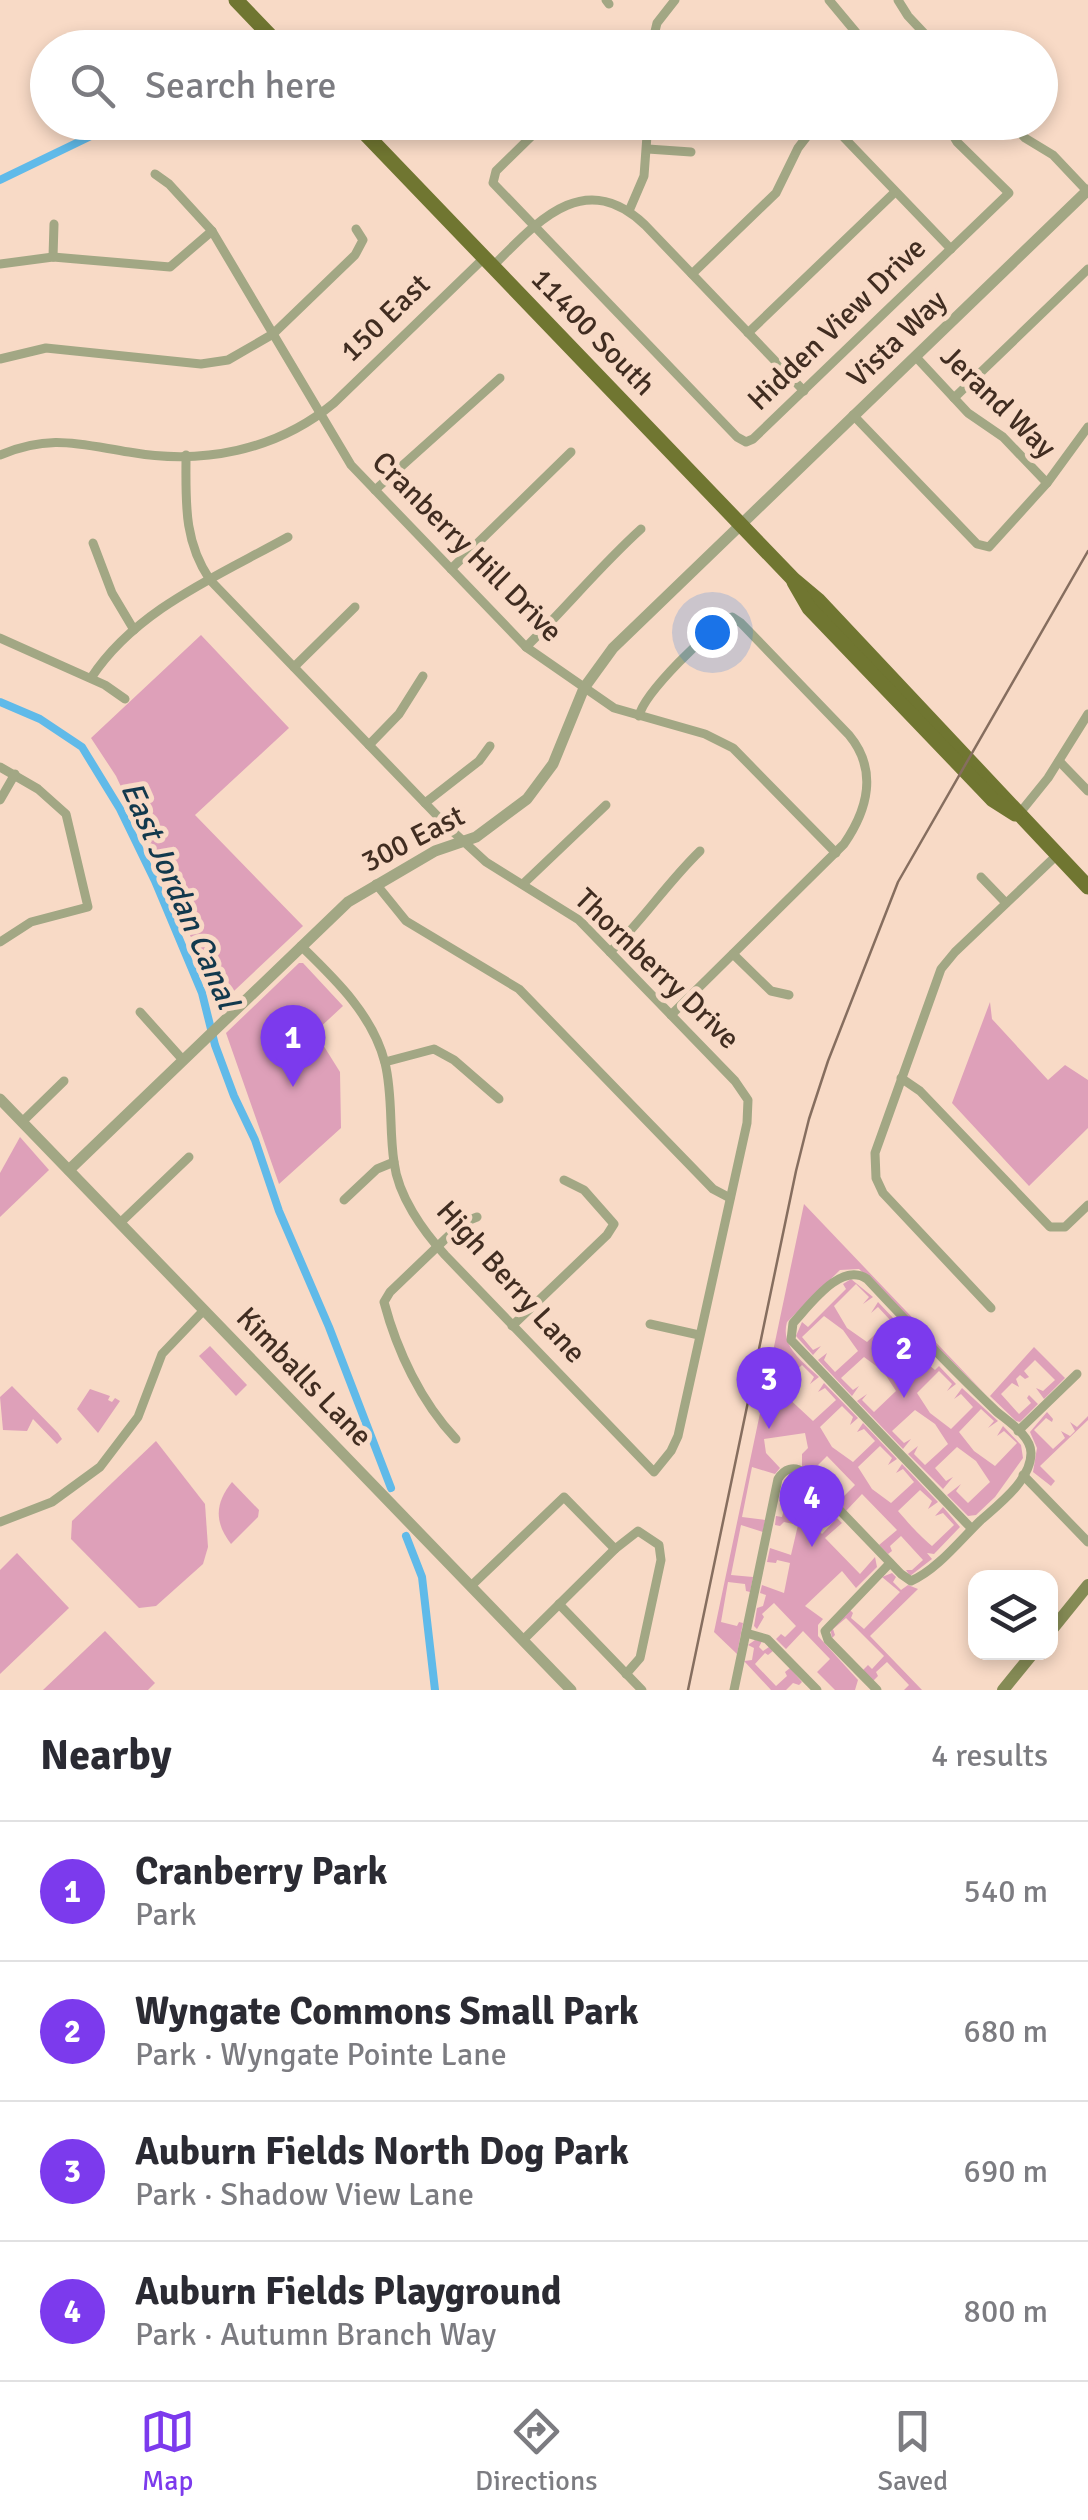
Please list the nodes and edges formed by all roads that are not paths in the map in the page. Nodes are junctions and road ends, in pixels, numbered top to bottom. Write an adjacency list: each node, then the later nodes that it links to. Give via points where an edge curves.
1 (236, 0): 5 (main road)
2 (674, 0): 6 (street)
3 (829, 0): 7 (street)
4 (898, 0): 8 (street)
5 (265, 30)
6 (655, 30)
7 (854, 30)
8 (921, 30)
9 (371, 140): 28 (main road, 11400 South)
10 (528, 140): 23 (street, Hidden View Drive, via 492,179)
11 (648, 140): 16 (street)
12 (804, 140): 31 (street, via 776,193)
13 (845, 140): 20 (street)
14 (956, 140): 26 (street, Hidden View Drive, via 1008,193)
15 (1029, 140): 19 (street)
16 (648, 149): 17 (street); 21 (street, via 641,190)
17 (691, 152)
18 (154, 174): 25 (street, Cranberry Hill Drive)
19 (1088, 190): 34 (street, Vista Way)
20 (896, 192): 26 (street); 32 (street)
21 (629, 212): 23 (street, 150 East, via 606,202 574,202); 31 (street)
22 (54, 224): 27 (street)
23 (534, 226): 28 (street, 150 East); 37 (street, Hidden View Drive, via 741,440 753,439)
24 (356, 229): 33 (street, via 362,240 356,255)
25 (212, 231): 27 (street, via 170,268); 33 (street, Cranberry Hill Drive)
26 (952, 249): 37 (street, Hidden View Drive)
27 (53, 257): 29 (street)
28 (488, 262): 39 (street, 150 East); 47 (main road, 11400 South)
29 (0, 264)
30 (1088, 269): 38 (street)
31 (692, 274): 32 (street)
32 (748, 333): 37 (street)
33 (273, 334): 35 (street, via 237,357 210,364 46,348); 39 (street, Cranberry Hill Drive)
34 (915, 356): 38 (street, Jerand Way); 40 (street, Vista Way)
35 (0, 359)
36 (500, 378): 46 (street)
37 (804, 391)
38 (954, 398): 45 (street, Jerand Way)
39 (320, 414): 44 (street, 150 East, via 255,447); 46 (street, Cranberry Hill Drive)
40 (853, 416): 45 (street, via 977,544 992,546); 47 (street, Vista Way)
41 (1088, 427): 45 (street)
42 (571, 452): 51 (street)
43 (0, 455): 44 (street, 150 East, via 60,440)
44 (186, 455): 52 (street, Thornberry Drive, via 187,526)
45 (1048, 483)
46 (375, 490): 51 (street, Cranberry Hill Drive)
47 (740, 524): 60 (street, 300 East, via 613,648); 73 (main road, 11400 South)
48 (641, 529): 56 (street)
49 (288, 537): 52 (street)
50 (93, 543): 54 (street)
51 (451, 568): 56 (street, Cranberry Hill Drive)
52 (210, 580): 54 (street); 57 (street, Thornberry Drive)
53 (355, 606): 57 (street)
54 (134, 630): 59 (street)
55 (0, 638): 59 (street)
56 (526, 646): 60 (street, Cranberry Hill Drive)
57 (294, 667): 64 (street, Thornberry Drive)
58 (422, 676): 64 (street)
59 (91, 678): 61 (street)
60 (584, 688): 63 (street, Cranberry Hill Drive); 74 (street, 300 East, via 543,778 512,813)
61 (125, 699)
62 (1088, 714): 66 (street)
63 (639, 716): 76 (street, Cranberry Hill Drive, via 732,748); 76 (street, via 654,688 732,618 741,623 863,757 866,801)
64 (369, 745): 71 (street, Thornberry Drive)
65 (490, 746): 71 (street)
66 (1059, 761): 69 (street); 73 (street)
67 (0, 767): 68 (street)
68 (15, 774): 70 (street); 83 (street, via 66,814 88,907 32,922)
69 (1088, 791)
70 (0, 800)
71 (425, 803): 74 (street, Thornberry Drive)
72 (606, 804): 80 (street)
73 (1019, 815): 77 (main road, 11400 South)
74 (463, 841): 79 (street, 300 East); 80 (street, Thornberry Drive)
75 (700, 851): 85 (street)
76 (836, 853): 86 (street)
77 (1057, 855): 81 (main road, 11400 South); 82 (street)
78 (981, 876): 82 (street)
79 (376, 884): 84 (street, 300 East); 101 (street, via 406,921 519,989 712,1189)
80 (523, 884): 85 (street, Thornberry Drive, via 573,915)
81 (1088, 887)
82 (1006, 903): 92 (street, via 941,969)
83 (0, 942)
84 (300, 946): 90 (street, 300 East); 91 (street, High Berry Lane, via 354,1002)
85 (610, 952): 89 (street, Thornberry Drive)
86 (733, 954): 87 (street, via 764,986); 89 (street)
87 (788, 995)
88 (140, 1012): 90 (street)
89 (671, 1015): 101 (street, Thornberry Drive, via 748,1100)
90 (183, 1060): 99 (street, 300 East)
91 (385, 1062): 95 (street, via 434,1049); 98 (street, High Berry Lane)
92 (901, 1078): 103 (street, via 1050,1227 1065,1227); 107 (street, via 875,1153 876,1178 888,1200)
93 (64, 1081): 96 (street)
94 (0, 1099): 96 (street, Kimballs Lane)
95 (499, 1100)
96 (22, 1122): 99 (street, Kimballs Lane)
97 (189, 1157): 105 (street)
98 (394, 1162): 102 (street); 106 (street, High Berry Lane, via 408,1202)
99 (68, 1170): 105 (street, Kimballs Lane)
100 (564, 1180): 110 (street, via 584,1190 614,1224)
101 (730, 1198): 111 (street, Thornberry Drive)
102 (344, 1200)
103 (1088, 1205)
104 (477, 1217): 106 (street)
105 (120, 1223): 108 (street, Kimballs Lane)
106 (437, 1246): 110 (street, High Berry Lane); 114 (street, via 384,1302 422,1396)
107 (991, 1308)
108 (204, 1310): 117 (street, via 162,1354 138,1417 100,1467 52,1502); 123 (street, Kimballs Lane)
109 (650, 1324): 111 (street)
110 (512, 1326): 115 (street, High Berry Lane)
111 (699, 1334): 115 (street, Thornberry Drive, via 678,1436)
112 (1077, 1374): 113 (street)
113 (1018, 1431): 116 (street, via 1031,1452); 118 (street, via 853,1272 793,1323 792,1340)
114 (456, 1439)
115 (654, 1472)
116 (1023, 1475): 118 (street); 119 (street)
117 (0, 1522)
118 (972, 1529): 121 (street, via 917,1579 906,1579)
119 (1088, 1542)
120 (615, 1549): 123 (street, via 564,1497); 124 (street); 129 (street, via 638,1531 660,1545 640,1658)
121 (890, 1563): 126 (street, via 804,1473 790,1469 778,1480); 130 (street, via 824,1630)
122 (1088, 1585): 125 (main road)
123 (471, 1586): 127 (street, Kimballs Lane)
124 (559, 1604): 127 (street); 129 (street)
125 (1058, 1622)
126 (746, 1633): 133 (street); 134 (street, via 767,1639)
127 (522, 1640): 131 (street, Kimballs Lane)
128 (1027, 1660): 135 (main road)
129 (626, 1674): 132 (street)
130 (870, 1688)
131 (571, 1690)
132 (642, 1690)
133 (734, 1690)
134 (817, 1690)
135 (1003, 1690)

